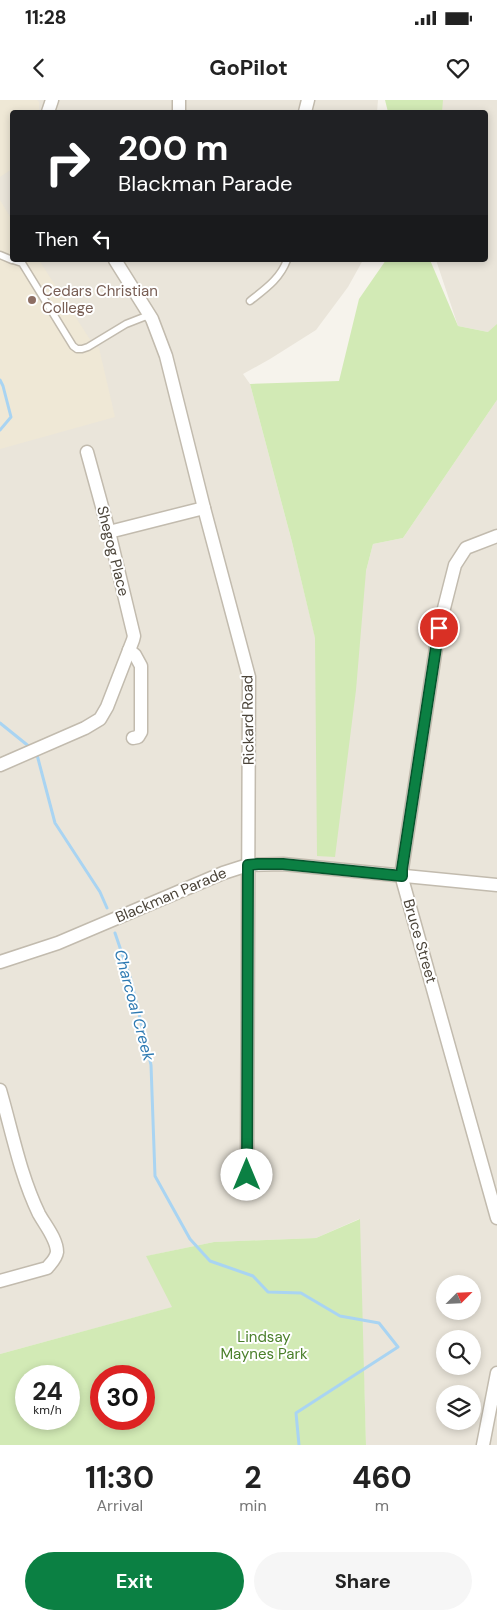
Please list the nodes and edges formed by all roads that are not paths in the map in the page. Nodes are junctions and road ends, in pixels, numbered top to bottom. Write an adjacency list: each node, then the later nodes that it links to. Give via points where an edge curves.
1 (19, 262): 5 (lane, via 77,349 88,347)
2 (116, 262): 5 (street, Rickard Road)
3 (287, 262): 4 (lane, via 278,278)
4 (250, 301)
5 (149, 314): 7 (street, Rickard Road, via 166,356)
6 (87, 452): 8 (street, Shegog Place)
7 (204, 508): 8 (street); 13 (street, Rickard Road, via 249,677)
8 (109, 532): 10 (street, Shegog Place, via 134,636)
9 (497, 536): 14 (street, Bruce Street, via 466,548 455,565 439,628)
10 (129, 650): 11 (street, via 136,655 141,666 141,732); 12 (street, Shegog Place, via 100,719)
11 (133, 738)
12 (0, 765)
13 (248, 865): 14 (street, Blackman Parade, via 277,864); 16 (street, Blackman Parade, via 42,950); 18 (street, Rickard Road)
14 (402, 876): 15 (street, Blackman Parade); 19 (street, Bruce Street)
15 (497, 885)
16 (0, 962)
17 (0, 1090): 20 (street, via 27,1185 57,1252 46,1268)
18 (247, 1175)
19 (497, 1218)
20 (0, 1281)
21 (497, 1373): 22 (street)
22 (483, 1445)

